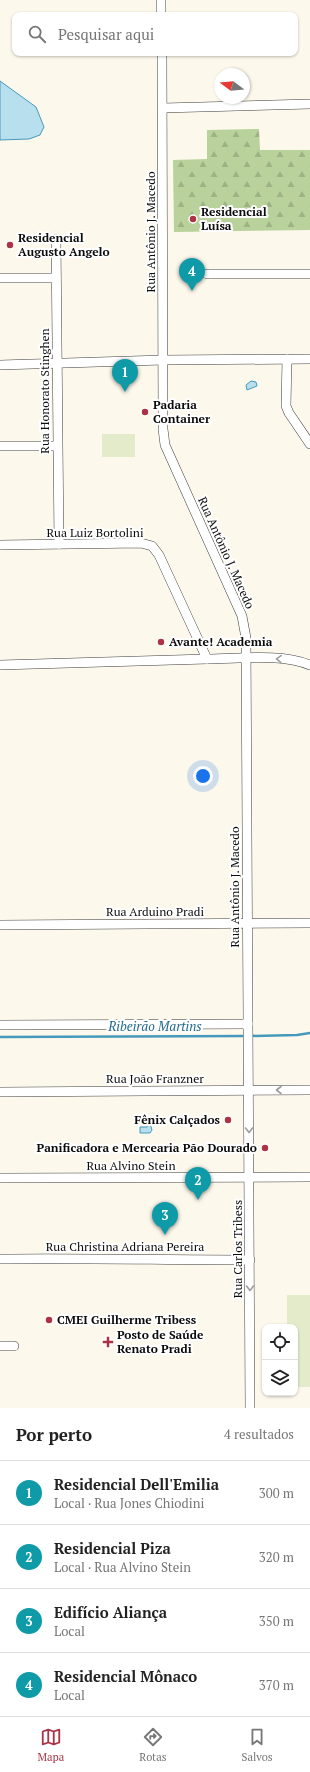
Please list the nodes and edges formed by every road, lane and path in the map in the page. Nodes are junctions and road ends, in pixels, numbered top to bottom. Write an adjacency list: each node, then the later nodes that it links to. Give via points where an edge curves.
1 (161, 0): 2 (street)
2 (161, 12)
3 (162, 56): 5 (street, Rua Antônio J. Macedo)
4 (310, 104): 5 (street)
5 (163, 108): 13 (street, Rua Antônio J. Macedo)
6 (56, 239): 10 (street, Rua Honorato Stinghen)
7 (207, 274): 8 (street)
8 (310, 274)
9 (0, 278): 10 (street)
10 (56, 278): 14 (street, Rua Honorato Stinghen)
11 (287, 359): 12 (street); 13 (street); 16 (street, via 286,406)
12 (310, 359)
13 (163, 360): 14 (street); 21 (street, Rua Antônio J. Macedo, via 165,445 242,616)
14 (57, 364): 15 (street); 18 (street, Rua Honorato Stinghen)
15 (0, 365)
16 (310, 444)
17 (0, 446): 18 (street)
18 (57, 446): 19 (street, Rua Honorato Stinghen)
19 (59, 544): 20 (street, Rua Luiz Bortolini); 22 (street, Rua Luiz Bortolini, via 142,543 152,546 159,555)
20 (0, 545)
21 (246, 658): 22 (street); 24 (street, one-way to 21, via 298,660); 25 (street, Rua Antônio J. Macedo)
22 (207, 659): 23 (street)
23 (0, 665)
24 (310, 665)
25 (247, 923): 26 (street, Rua Arduino Pradi); 27 (street, Rua Arduino Pradi); 29 (street, Rua Antônio J. Macedo)
26 (310, 923)
27 (0, 925)
28 (0, 1025): 29 (street)
29 (248, 1027): 30 (street, Rua Antônio J. Macedo)
30 (248, 1090): 31 (street, Rua João Franzner, one-way to 30); 32 (street, Rua João Franzner); 35 (street, Rua Carlos Tribess, one-way to 35)
31 (310, 1090)
32 (0, 1092)
33 (310, 1177): 35 (street, Rua Alvino Stein)
34 (0, 1178): 35 (street, Rua Alvino Stein)
35 (249, 1178): 37 (street, Rua Carlos Tribess)
36 (0, 1259): 37 (street, Rua Christina Adriana Pereira)
37 (250, 1260): 40 (street, Rua Carlos Tribess, one-way to 40)
38 (0, 1346): 39 (street)
39 (14, 1346)
40 (250, 1408)

